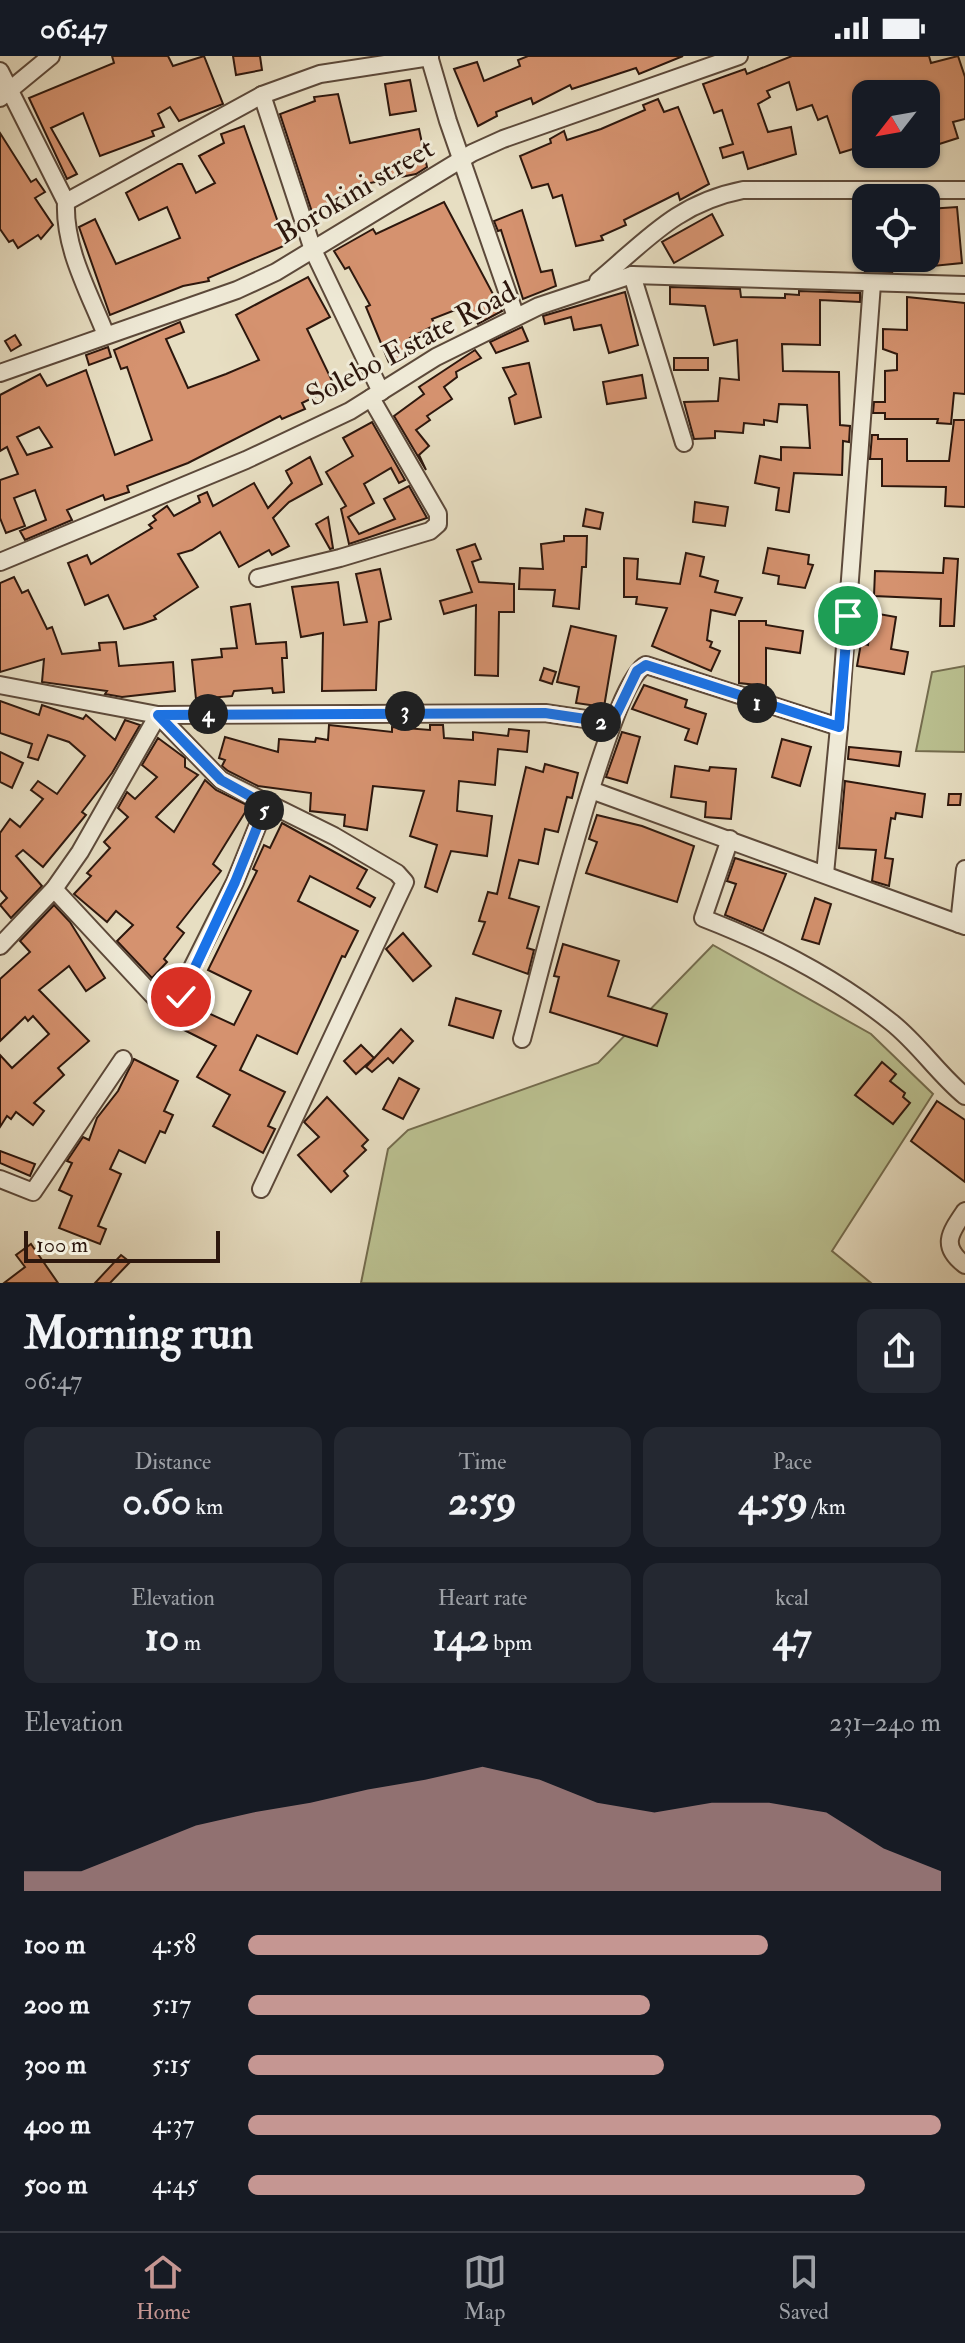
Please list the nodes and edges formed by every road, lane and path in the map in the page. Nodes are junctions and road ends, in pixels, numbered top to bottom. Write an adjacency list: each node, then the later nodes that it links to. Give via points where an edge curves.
1 (51, 56): 5 (street)
2 (430, 56): 6 (street, via 320,74); 7 (street)
3 (739, 56): 7 (street, Borokini street, via 503,139)
4 (0, 71): 5 (street)
5 (5, 93): 9 (street)
6 (262, 95): 9 (street); 10 (street)
7 (461, 160): 10 (street, Borokini street); 15 (street)
8 (965, 190): 14 (street, via 743,190 711,196 657,229)
9 (66, 202): 16 (street, via 69,245)
10 (313, 250): 16 (street, Borokini street, via 237,290); 18 (street)
11 (632, 275): 12 (street, Solebo Estate Road); 14 (street, Solebo Estate Road); 19 (street)
12 (872, 284): 13 (street, Solebo Estate Road); 25 (street)
13 (965, 285)
14 (591, 287): 15 (street, Solebo Estate Road)
15 (516, 317): 18 (street, Solebo Estate Road)
16 (106, 335): 17 (street, Borokini street)
17 (0, 373)
18 (376, 395): 20 (street, Solebo Estate Road, via 246,460); 21 (street, via 438,514 438,524 430,531)
19 (684, 443)
20 (0, 562)
21 (258, 578)
22 (0, 685): 23 (street)
23 (158, 715): 24 (street, via 545,713); 27 (street, via 221,780); 31 (street, via 128,773)
24 (612, 723): 25 (street, via 637,671 646,665); 26 (street)
25 (839, 727): 30 (street)
26 (591, 790): 28 (street); 34 (street)
27 (266, 805): 31 (street, via 235,882 172,1008 160,1003); 38 (street, via 334,836 405,882)
28 (730, 839): 30 (street); 36 (street, via 703,918 807,965 850,992 892,1023)
29 (965, 869): 32 (street)
30 (825, 874): 32 (street)
31 (54, 889): 33 (street)
32 (962, 925)
33 (0, 946)
34 (522, 1039)
35 (123, 1059): 37 (street, via 33,1192)
36 (965, 1096)
37 (0, 1179)
38 (261, 1189)
39 (965, 1211): 40 (street, via 949,1234 948,1245)
40 (965, 1265)

